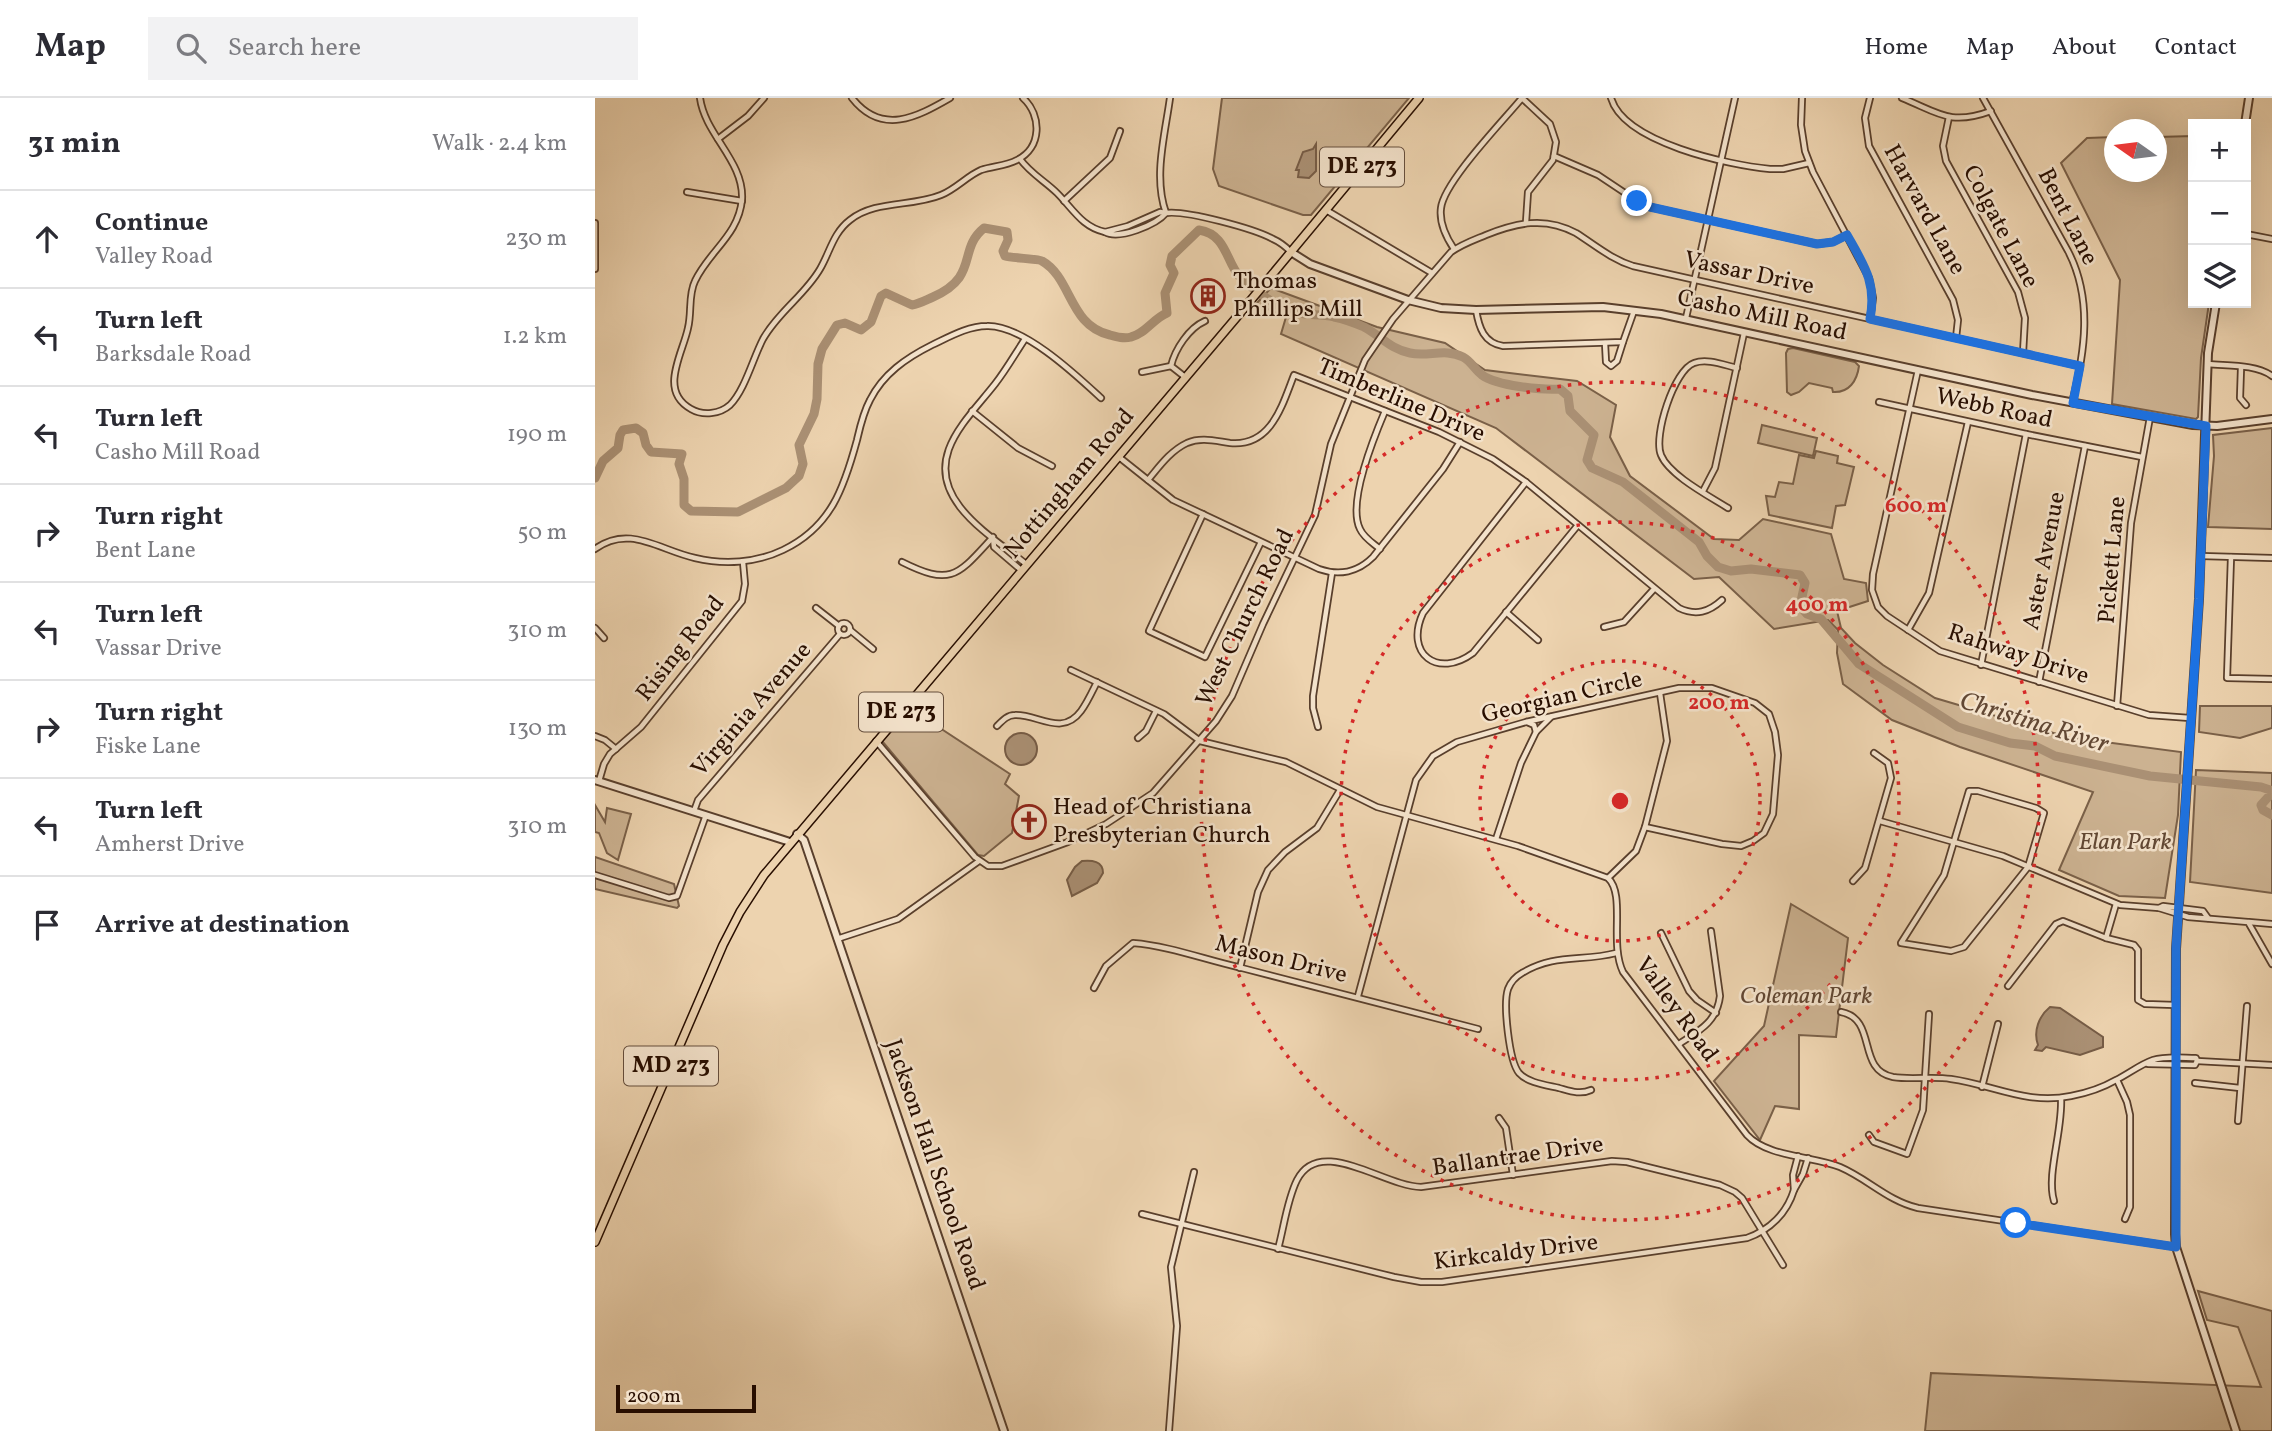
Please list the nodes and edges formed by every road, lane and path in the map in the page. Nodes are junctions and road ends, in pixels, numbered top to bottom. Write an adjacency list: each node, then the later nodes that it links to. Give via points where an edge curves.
1 (700, 98): 20 (street)
2 (764, 98): 20 (street)
3 (852, 98): 15 (street, via 872,115 894,120 918,116)
4 (1023, 98): 22 (street, via 1037,125 1034,142)
5 (1170, 98): 29 (street, via 1160,182)
6 (1419, 98): 28 (main road, Nottingham Road / DE 273)
7 (1522, 98): 21 (street, via 1552,127); 36 (street, via 1444,196 1442,222)
8 (1611, 98): 23 (street, via 1624,118 1660,141)
9 (1735, 98): 23 (street)
10 (1802, 98): 24 (street, via 1801,134)
11 (1870, 98): 49 (street, Harvard Lane, via 1865,118 1869,146 1951,294 1957,313)
12 (1902, 98): 17 (street)
13 (1983, 98): 16 (street, Bent Lane)
14 (2249, 98): 18 (street)
15 (947, 99)
16 (1991, 111): 17 (street, via 1968,119); 56 (street, Bent Lane, via 2079,275 2085,305)
17 (1949, 117): 53 (street, Colgate Lane, via 1943,146 1946,160 2018,292 2025,318)
18 (2246, 119)
19 (1120, 131): 27 (street, via 1110,158)
20 (717, 139): 26 (street, via 737,174)
21 (1554, 156): 30 (street, via 1598,175 1643,204); 31 (street, via 1528,192)
22 (1020, 159): 26 (street, via 977,172 941,195 866,211 847,222 817,273 772,325 732,403 716,412 699,412 677,394 675,371 689,326 694,283 734,228); 27 (street)
23 (1721, 159): 24 (street, via 1770,169); 30 (street)
24 (1809, 163): 33 (street)
25 (687, 192): 26 (street)
26 (742, 201)
27 (1064, 201): 29 (street, via 1084,222 1112,235 1128,233)
28 (1326, 210): 37 (main road, Nottingham Road / DE 273); 39 (street)
29 (1166, 213): 37 (street, via 1186,213 1265,235)
30 (1708, 220): 33 (street, via 1817,244); 40 (street)
31 (1526, 222): 36 (street, Vassar Drive); 40 (street, Vassar Drive, via 1577,234 1618,261)
32 (595, 223): 38 (street)
33 (1847, 235): 46 (street, via 1871,285)
34 (2251, 235): 35 (street)
35 (2272, 239)
36 (1454, 249): 39 (street, Vassar Drive)
37 (1291, 252): 41 (street, Casho Mill Road, via 1304,262); 62 (main road, Nottingham Road / DE 273)
38 (595, 270)
39 (1431, 273): 41 (street, West Church Road)
40 (1695, 280): 45 (street); 46 (street, Vassar Drive)
41 (1408, 300): 43 (street, Casho Mill Road); 63 (street, West Church Road, via 1375,342)
42 (2214, 308): 54 (street)
43 (1476, 310): 44 (street, Casho Mill Road); 52 (street, via 1484,335 1498,345)
44 (1635, 310): 45 (street, Casho Mill Road); 51 (street)
45 (1686, 318): 48 (street, Casho Mill Road)
46 (1870, 319): 49 (street, Vassar Drive)
47 (1205, 321): 55 (street, via 1193,327)
48 (1745, 332): 57 (street); 59 (street, Casho Mill Road)
49 (1956, 338): 53 (street, Vassar Drive)
50 (1024, 339): 64 (street, via 1059,361); 69 (street); 95 (street, via 1010,330 976,327 899,364 869,402 842,490 822,521 783,550)
51 (1623, 342): 52 (street); 52 (street, via 1611,366 1606,362)
52 (1605, 343)
53 (2023, 353): 56 (street, Vassar Drive)
54 (2208, 364): 58 (street); 74 (street)
55 (1171, 366): 60 (street); 62 (street)
56 (2080, 366): 66 (street, Bent Lane)
57 (1737, 368): 83 (street, via 1715,468); 83 (street, via 1704,361 1685,368 1659,429 1664,461)
58 (2241, 368): 61 (street); 67 (street, via 2240,398)
59 (1918, 370): 66 (street, Casho Mill Road); 68 (street, Rahway Drive)
60 (1142, 372)
61 (2272, 376)
62 (1185, 378): 78 (main road, Nottingham Road / DE 273)
63 (1350, 397): 70 (street, Timberline Drive); 81 (street, Timberline Drive, via 1294,375 1278,415 1260,436 1241,443 1189,442 1174,451); 93 (street, West Church Road, via 1328,452 1315,515)
64 (1101, 398)
65 (1879, 402): 68 (street, Webb Road)
66 (2073, 403): 71 (street, Casho Mill Road)
67 (2246, 405)
68 (1909, 409): 73 (street, Webb Road); 107 (street, Rahway Drive, via 1872,583 1878,607)
69 (972, 411): 80 (street, via 1018,448); 87 (street, via 950,442 948,480 961,508)
70 (1385, 411): 76 (street, Timberline Drive); 90 (street, via 1367,455 1356,513 1363,533)
71 (2150, 418): 74 (street, Casho Mill Road); 79 (street, Pickett Lane)
72 (2272, 419): 74 (street, Casho Mill Road)
73 (1968, 422): 75 (street, Webb Road); 107 (street, via 1929,593)
74 (2206, 426): 91 (street)
75 (2026, 434): 77 (street, Webb Road); 112 (street)
76 (1460, 442): 82 (street, Timberline Drive); 90 (street)
77 (2085, 446): 79 (street, Webb Road); 116 (street, Aster Avenue)
78 (1118, 456): 81 (street); 97 (main road, Nottingham Road / DE 273)
79 (2143, 457): 118 (street, Pickett Lane, via 2131,523)
80 (1052, 466)
81 (1148, 480): 85 (street, via 1168,497)
82 (1526, 482): 86 (street, Timberline Drive); 102 (street, via 1423,613 1416,628 1418,647 1440,663 1464,660)
83 (1703, 491): 84 (street)
84 (1728, 508)
85 (1203, 514): 88 (street); 88 (street, via 1149,631 1205,657)
86 (1578, 526): 99 (street, Timberline Drive); 102 (street)
87 (993, 537): 96 (street, via 951,574 930,575); 97 (street, via 994,547)
88 (1261, 542): 93 (street)
89 (595, 549): 95 (street, via 611,539 630,537 693,558)
90 (1380, 549): 98 (street, via 1359,568)
91 (2201, 556): 92 (street); 121 (street)
92 (2231, 557): 94 (street); 114 (street, via 2227,678)
93 (1295, 558): 98 (street); 129 (street, West Church Road, via 1229,703)
94 (2272, 558)
95 (743, 562): 130 (street, Rising Road, via 745,590 738,607 641,727)
96 (902, 562)
97 (1024, 567): 128 (main road, Nottingham Road / DE 273)
98 (1332, 573): 124 (street, via 1313,696)
99 (1654, 589): 100 (street, Timberline Drive, via 1692,613 1708,611); 104 (street, via 1624,622)
100 (1722, 600)
101 (816, 608): 103 (street)
102 (1506, 612): 110 (street)
103 (839, 626): 106 (street, Virginia Avenue, via 846,623); 108 (street, Virginia Avenue)
104 (1604, 627)
105 (595, 628): 109 (street)
106 (850, 630): 108 (street, Virginia Avenue); 111 (street)
107 (1907, 630): 112 (street, Rahway Drive, via 1940,651)
108 (840, 634): 134 (street, Virginia Avenue, via 698,800)
109 (604, 638)
110 (1538, 640)
111 (873, 649)
112 (1981, 665): 116 (street, Rahway Drive)
113 (1070, 670): 115 (street)
114 (2272, 679)
115 (1097, 682): 119 (street); 123 (street, via 1081,711 1067,722 1050,724 1015,715)
116 (2039, 682): 118 (street, Rahway Drive)
117 (1660, 693): 120 (street, Georgian Circle); 138 (street, via 1667,741); 138 (street, Georgian Circle, via 1712,688 1755,703 1769,714 1777,755 1773,814 1764,832 1741,846)
118 (2117, 706): 121 (street, Rahway Drive)
119 (1156, 710): 127 (street); 129 (street)
120 (1552, 716): 122 (street, Georgian Circle); 125 (street)
121 (2190, 718): 150 (street)
122 (1526, 722): 125 (street, via 1534,725); 136 (street, Georgian Circle, via 1457,742 1433,755 1416,780)
123 (997, 726)
124 (1318, 727)
125 (1536, 732): 140 (street)
126 (595, 736): 130 (street)
127 (1138, 738)
128 (876, 741): 139 (main road, Nottingham Road / DE 273); 143 (street)
129 (1200, 741): 133 (street, via 1286,762); 143 (street, West Church Road, via 1153,793 1106,824 1008,864 991,867)
130 (616, 749): 132 (street, Rising Road)
131 (1874, 753): 137 (street, via 1890,770)
132 (597, 781): 134 (street)
133 (1341, 790): 136 (street); 159 (street, via 1317,828 1268,870 1258,892)
134 (694, 811): 135 (street)
135 (706, 815): 141 (street); 145 (street, via 677,895 669,898)
136 (1406, 816): 140 (street); 162 (street, Georgian Circle)
137 (1880, 821): 142 (street); 147 (street, via 1865,869)
138 (1645, 827): 146 (street, via 1636,851)
139 (797, 834): 141 (main road, Nottingham Road / DE 273); 156 (street, Jackson Hall School Road, via 804,840)
140 (1496, 839): 146 (street)
141 (790, 842): 148 (main road, Nottingham Road / DE 273)
142 (1954, 842): 144 (street); 144 (street, via 1969,791 2036,808 2044,813); 144 (street, via 1942,880 1901,943 1951,951 1964,947)
143 (979, 861): 156 (street, via 898,919)
144 (2028, 867): 149 (street)
145 (595, 875)
146 (1608, 878): 157 (street, Valley Road, via 1617,894)
147 (1853, 881)
148 (750, 895): 194 (main road, MD 273, via 710,975)
149 (2116, 904): 150 (street); 155 (street)
150 (2179, 911): 151 (street, via 2203,911 2208,918); 163 (street)
151 (2248, 922): 152 (street); 158 (street)
152 (2272, 924)
153 (1710, 931): 166 (street, via 1720,996)
154 (1661, 933): 166 (street, via 1689,991)
155 (2106, 938): 160 (street, via 2060,922); 163 (street, via 2136,947 2140,1002)
156 (837, 940): 198 (street, Jackson Hall School Road)
157 (1616, 953): 170 (street, Valley Road, via 1632,986); 179 (street, via 1558,958 1523,971 1513,979 1506,998 1511,1054 1518,1072 1524,1078 1578,1093)
158 (2272, 964)
159 (1240, 968): 161 (street, Mason Drive, via 1157,945 1133,943 1107,966); 162 (street, Mason Drive)
160 (2008, 986)
161 (1094, 988)
162 (1357, 996): 169 (street, Mason Drive)
163 (2175, 1005): 171 (street)
164 (2247, 1006): 172 (street)
165 (1841, 1012): 174 (street, via 1860,1023 1878,1069 1894,1077)
166 (1716, 1013): 170 (street, via 1711,1022)
167 (1929, 1014): 174 (street)
168 (1998, 1024): 177 (street)
169 (1478, 1029)
170 (1679, 1044): 184 (street, Valley Road, via 1752,1140)
171 (2176, 1061): 172 (street, via 2196,1058); 175 (street, via 2151,1060); 195 (street)
172 (2242, 1063): 173 (street); 178 (street)
173 (2272, 1065)
174 (1926, 1077): 177 (street); 183 (street, via 1923,1110 1907,1154 1874,1142)
175 (2117, 1080): 180 (street); 191 (street, via 2130,1115 2130,1207)
176 (2195, 1083): 178 (street)
177 (1982, 1087): 180 (street, via 2025,1097)
178 (2241, 1088): 182 (street)
179 (1591, 1090)
180 (2061, 1098): 189 (street, via 2051,1190)
181 (1499, 1118): 187 (street, via 1506,1128)
182 (2238, 1121)
183 (1869, 1135)
184 (1798, 1156): 185 (street, Valley Road); 188 (street, Kirkcaldy Drive)
185 (1808, 1158): 188 (street, Kirkcaldy Drive); 195 (street, Valley Road, via 1843,1168 1888,1197 1918,1208)
186 (1194, 1172): 192 (street)
187 (1513, 1175): 193 (street, Ballantrae Drive, via 1627,1162 1730,1189 1742,1198); 196 (street, Ballantrae Drive, via 1415,1187 1338,1161 1315,1163 1296,1182)
188 (1794, 1190): 193 (street, Kirkcaldy Drive, via 1782,1214)
189 (2054, 1201)
190 (1142, 1214): 192 (street, Kirkcaldy Drive)
191 (2125, 1219)
192 (1181, 1224): 196 (street, Kirkcaldy Drive); 199 (street, via 1171,1267 1177,1325)
193 (1762, 1231): 196 (street, Kirkcaldy Drive, via 1736,1241 1442,1282 1404,1279); 197 (street, Ballantrae Drive)
194 (595, 1242)
195 (2176, 1247): 200 (street)
196 (1279, 1249)
197 (1783, 1265)
198 (1004, 1431)
199 (1169, 1431)
200 (2235, 1431)

